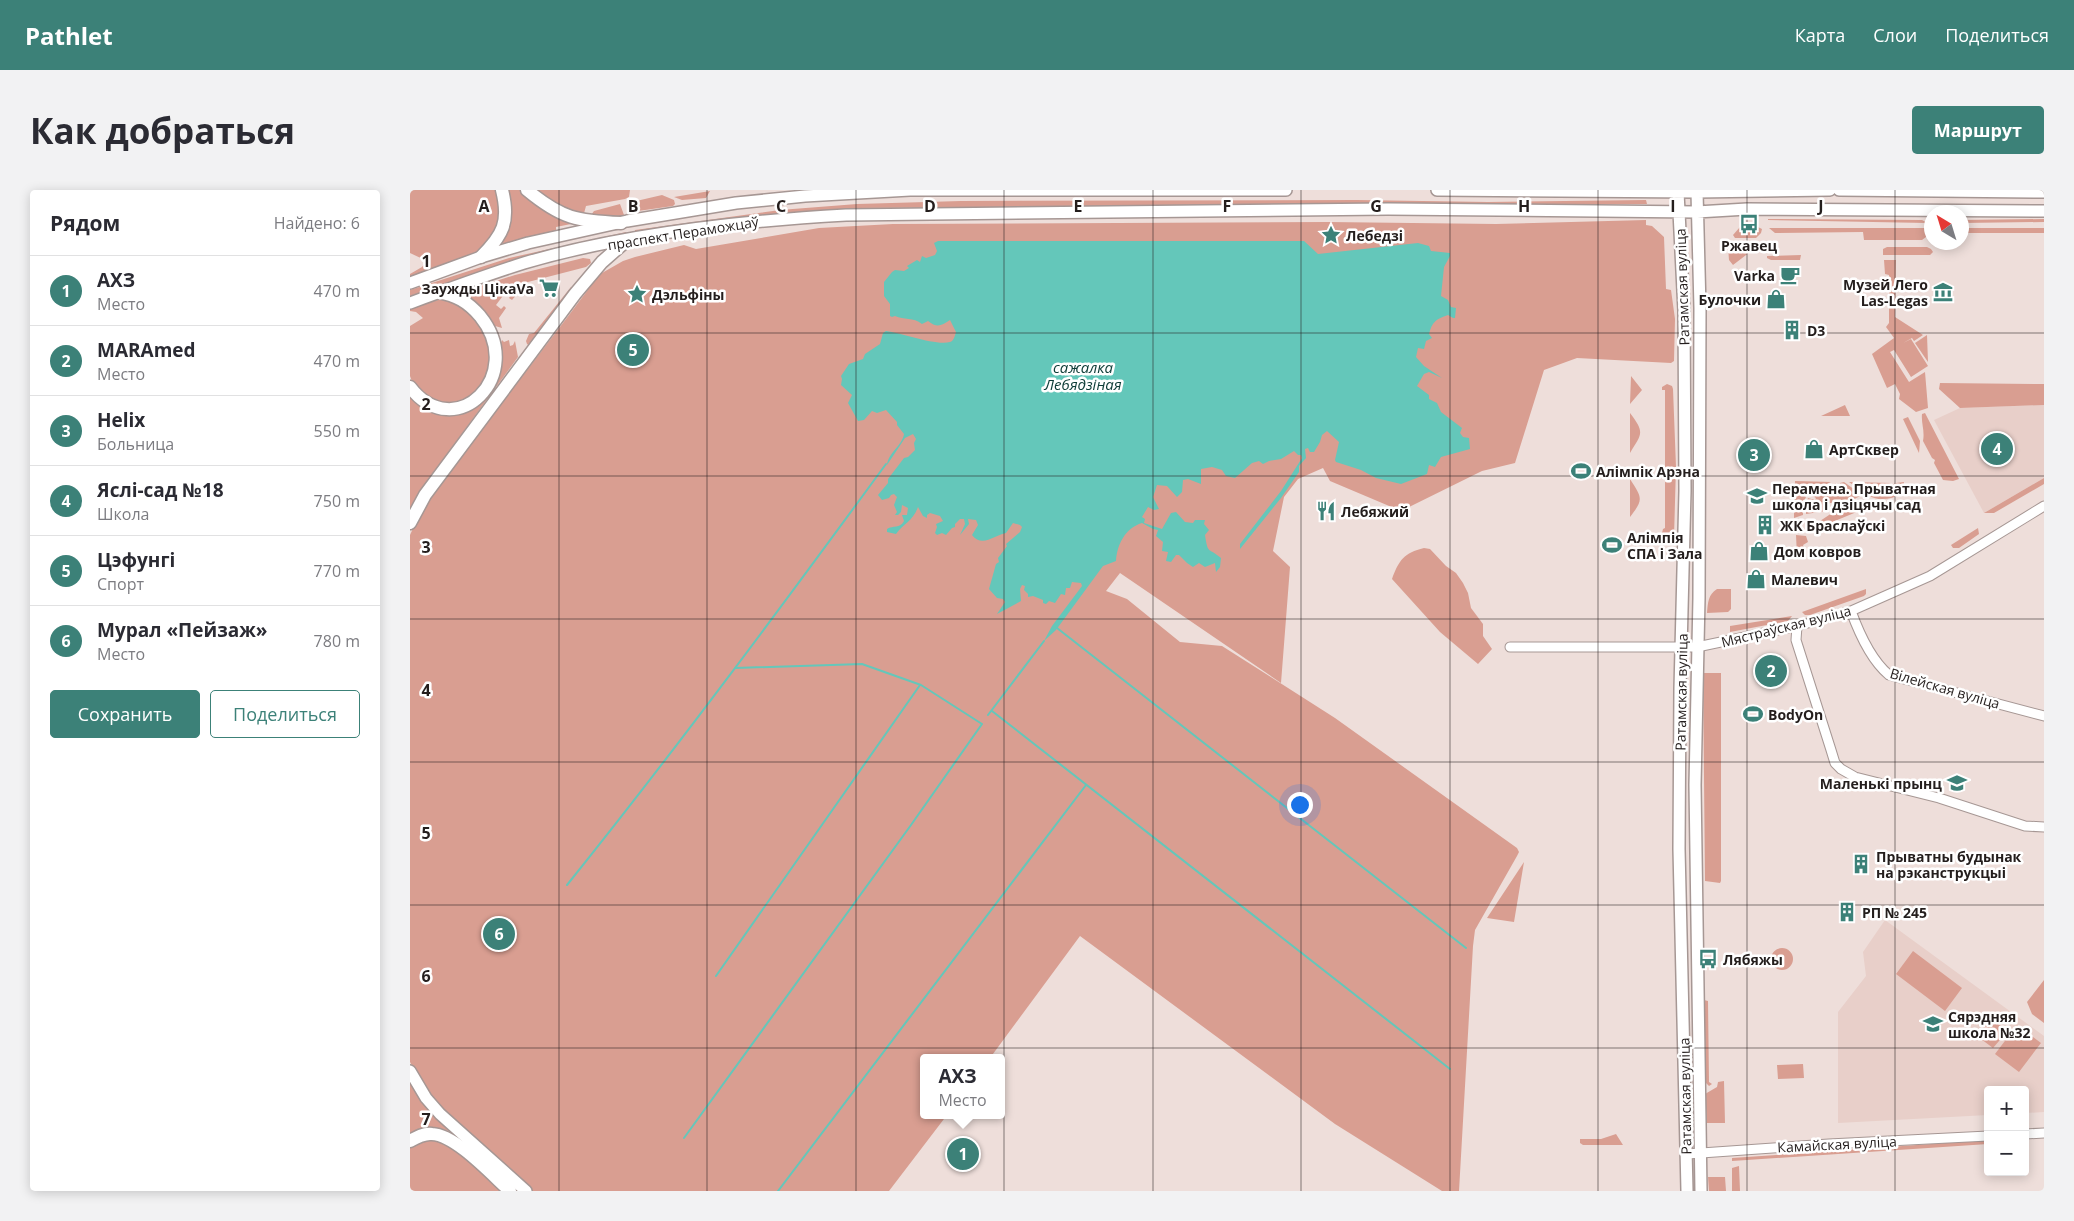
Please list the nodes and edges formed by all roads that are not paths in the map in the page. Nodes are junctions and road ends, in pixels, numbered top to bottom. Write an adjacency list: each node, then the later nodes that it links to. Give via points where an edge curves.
1 (502, 190): 16 (highway, via 504,226 499,238)
2 (527, 190): 14 (highway, via 554,210 575,219)
3 (1286, 190): 14 (main road, праспект Пераможцаў, via 910,190 736,203)
4 (1437, 190): 8 (main road)
5 (1830, 190): 9 (main road)
6 (1839, 190): 7 (main road)
7 (2023, 191): 10 (main road)
8 (1678, 192): 9 (main road); 12 (main road, Ратамская вуліца)
9 (1697, 192): 13 (main road, Ратамская вуліца)
10 (2044, 192)
11 (2044, 211): 13 (main road, праспект Пераможцаў, via 1747,209)
12 (1679, 212): 13 (main road, праспект Пераможцаў); 15 (main road, праспект Пераможцаў, via 1378,209 855,215 771,220); 25 (main road, Ратамская вуліца, via 1684,311 1685,491)
13 (1697, 212): 26 (main road, Ратамская вуліца, via 1700,410)
14 (621, 223): 16 (main road, праспект Пераможцаў, via 528,243)
15 (627, 240): 18 (main road, праспект Пераможцаў, via 526,263); 22 (highway, via 602,262 575,294 425,495)
16 (481, 257): 17 (main road, праспект Пераможцаў)
17 (410, 283)
18 (438, 292): 19 (main road, праспект Пераможцаў); 20 (highway, via 467,302 487,326 497,353 493,378 479,398 449,410 428,403)
19 (410, 303)
20 (410, 387)
21 (2044, 506): 23 (street, Мястраўская вуліца, via 1930,576)
22 (410, 523)
23 (1851, 611): 24 (street, Мястраўская вуліца); 28 (street, Вілейская вуліца, via 1876,662 1889,675)
24 (1797, 626): 26 (street, Мястраўская вуліца); 29 (street, via 1796,640 1835,763 1841,769 1862,780 1939,798 2025,826)
25 (1681, 646): 26 (street, Мястраўская вуліца); 27 (street, Мястраўская вуліца); 36 (main road, Ратамская вуліца, via 1680,849)
26 (1697, 646): 35 (main road, Ратамская вуліца, via 1695,785)
27 (1510, 647)
28 (2044, 716)
29 (2044, 827)
30 (410, 1072): 38 (main road, via 440,1114)
31 (2044, 1133): 32 (street)
32 (2029, 1134)
33 (1984, 1136): 35 (street, Камайская вуліца)
34 (410, 1141): 37 (highway, via 424,1134 444,1137 459,1146)
35 (1700, 1153): 36 (street, Камайская вуліца); 40 (main road, Ратамская вуліца)
36 (1687, 1154): 39 (main road, Ратамская вуліца)
37 (510, 1191)
38 (526, 1191)
39 (1687, 1191)
40 (1701, 1191)

